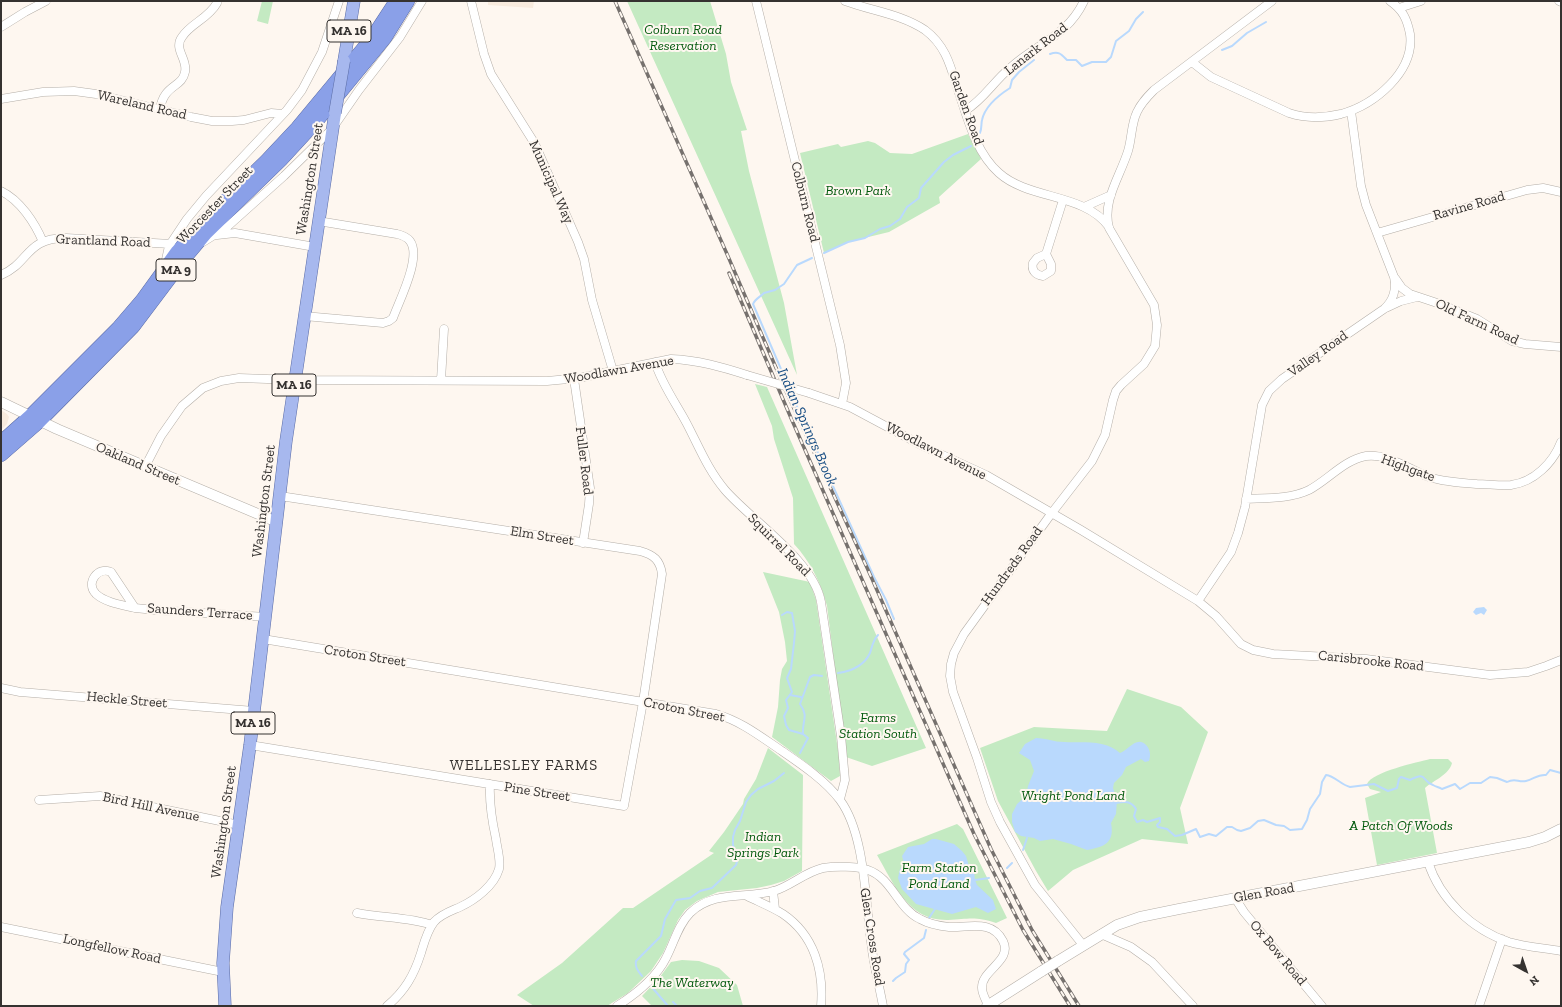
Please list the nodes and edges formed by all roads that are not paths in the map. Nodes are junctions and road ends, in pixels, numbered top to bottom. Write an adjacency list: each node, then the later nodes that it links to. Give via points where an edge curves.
1 (46, 1): 16 (street)
2 (339, 1): 22 (street, via 318,60 302,90)
3 (354, 1): 23 (main road, Washington Street / MA 16, bridge)
4 (396, 1): 40 (highway, Worcester Street / MA 9, via 371,39 297,128 210,214)
5 (408, 1): 37 (highway, Worcester Street / MA 9, via 385,38 307,132)
6 (422, 1): 23 (street, via 400,37)
7 (471, 1): 49 (street, Municipal Way, via 491,74 535,144 581,249 592,300)
8 (756, 1): 54 (street, Colburn Road, via 840,345 846,383)
9 (845, 1): 20 (street, Garden Road, via 900,18 930,34 947,55)
10 (1084, 1): 20 (street, Lanark Road, via 1073,20 1062,31 1015,63)
11 (1272, 1): 17 (street, Hundreds Road)
12 (1390, 1): 15 (street)
13 (1421, 1): 15 (street)
14 (217, 3): 19 (street, via 209,14 181,38 179,48 185,64 184,74 180,82 166,92)
15 (1399, 8): 21 (street, via 1406,18 1410,36 1410,52 1406,64 1383,90)
16 (1, 27)
17 (1192, 62): 21 (street, via 1211,77 1294,115 1322,117); 26 (street, Hundreds Road, via 1154,90 1141,105 1133,122 1128,151)
18 (1, 99): 19 (street, Wareland Road, via 43,92 74,91)
19 (160, 109): 22 (street, Wareland Road, via 219,121 244,120 274,112)
20 (966, 110): 28 (street, Garden Road, via 979,146 1000,174 1018,185)
21 (1351, 111): 33 (street, Valley Road, via 1361,186)
22 (282, 114): 36 (street, via 206,196)
23 (332, 128): 27 (street); 30 (main road, Washington Street / MA 16)
24 (1, 191): 35 (street, via 19,204)
25 (1561, 192): 33 (street, Ravine Road, via 1543,188 1532,189)
26 (1111, 194): 29 (street); 31 (street, Hundreds Road, via 1107,213)
27 (258, 199): 32 (street, via 240,221); 34 (street, via 227,227)
28 (1063, 200): 29 (street, Garden Road); 39 (street)
29 (1084, 207): 31 (street, Garden Road, via 1098,215)
30 (318, 221): 38 (main road, Washington Street / MA 16); 45 (street, via 397,234 410,242 414,256 393,318 388,321 383,323)
31 (1109, 228): 64 (street, Hundreds Road, via 1154,305 1157,321 1156,340 1153,351 1144,364 1116,390 1104,438 1092,461)
32 (234, 233): 34 (street); 38 (street)
33 (1378, 233): 42 (street, Valley Road)
34 (212, 236): 37 (street)
35 (43, 242): 36 (street, Grantland Road, via 66,238); 41 (street, Grantland Road, via 30,250 12,269)
36 (170, 244): 40 (street)
37 (195, 246): 55 (highway, Worcester Street / MA 9, via 133,327)
38 (315, 247): 45 (main road, Washington Street / MA 16)
39 (1046, 254)
40 (164, 269): 55 (highway, Worcester Street / MA 9, via 118,328)
41 (1, 275)
42 (1394, 277): 43 (street, Old Farm Road, via 1406,292); 44 (street, Valley Road, via 1394,293)
43 (1418, 298): 44 (street, Old Farm Road, via 1401,301); 47 (street, Old Farm Road, via 1473,317 1514,342)
44 (1384, 309): 63 (street, Valley Road, via 1282,379 1269,391 1262,405)
45 (304, 316): 51 (main road, Washington Street / MA 16)
46 (444, 329): 52 (street)
47 (1561, 347)
48 (655, 362): 49 (street, Woodlawn Avenue); 54 (street, Woodlawn Avenue, bridge, via 687,359 707,363); 77 (street, Squirrel Road, via 662,381 714,476 804,567 817,586 821,598 841,736 845,780)
49 (614, 371): 50 (street, Woodlawn Avenue)
50 (574, 379): 52 (street, Woodlawn Avenue); 66 (street, Fuller Road, via 590,488)
51 (295, 380): 52 (street, Woodlawn Avenue); 61 (street, Woodlawn Avenue, via 233,378 203,388 177,413 161,436); 62 (main road, Washington Street / MA 16)
52 (441, 380)
53 (1, 402): 55 (street, Oakland Street)
54 (842, 404): 64 (street, Woodlawn Avenue, via 986,475)
55 (35, 418): 56 (highway, Worcester Street / MA 9); 57 (highway, Worcester Street / MA 9); 61 (street, Oakland Street)
56 (24, 436): 59 (highway, Worcester Street / MA 9); 60 (highway)
57 (1, 442)
58 (1561, 442): 63 (street, Highgate, via 1551,460 1540,472 1512,485 1440,480 1390,460 1368,456 1339,469 1299,494)
59 (1, 455)
60 (1, 459)
61 (145, 467): 65 (street, Oakland Street)
62 (280, 496): 65 (main road, Washington Street / MA 16); 66 (street, Elm Street)
63 (1246, 499): 67 (street, Valley Road, via 1235,543)
64 (1051, 514): 67 (street, Woodlawn Avenue); 92 (street, Hundreds Road, via 964,634 953,656 950,680 1000,822 1035,886)
65 (277, 522): 69 (main road, Washington Street / MA 16)
66 (583, 542): 73 (street, Elm Street, via 650,554 661,565 662,574)
67 (1198, 601): 71 (street, Carisbrooke Road, via 1241,644 1266,653 1366,659 1485,675 1528,672)
68 (135, 608): 68 (street, Saunders Terrace, via 96,594 92,588 96,574 103,571 111,572); 69 (street, Saunders Terrace)
69 (266, 617): 70 (main road, Washington Street / MA 16)
70 (263, 639): 73 (street, Croton Street); 74 (main road, Washington Street / MA 16)
71 (1561, 660)
72 (1, 688): 74 (street, Heckle Street, via 20,692)
73 (643, 702): 76 (street, Pine Street, via 624,806); 77 (street, Croton Street, via 716,714 735,721 798,762)
74 (254, 711): 75 (main road, Washington Street / MA 16)
75 (250, 745): 76 (street, Pine Street); 79 (main road, Washington Street / MA 16)
76 (490, 784): 88 (street, via 491,811 499,860 498,873 479,895 441,916)
77 (840, 799): 82 (street, Croton Street, via 854,828)
78 (40, 800): 79 (street, Bird Hill Avenue, via 100,796)
79 (239, 825): 94 (main road, Washington Street / MA 16, via 225,919)
80 (1560, 831): 81 (street, Glen Road, via 1529,842)
81 (1428, 862): 85 (street, Glen Road); 91 (street, via 1438,887 1456,909 1478,926)
82 (862, 868): 83 (street, via 822,869); 99 (street, Glen Cross Road, via 872,954); 100 (street, via 880,877 907,910 921,920 949,927 984,926 998,933 1005,949 1002,958 982,984)
83 (773, 891): 84 (street); 86 (street)
84 (746, 896): 86 (street); 97 (street, via 715,898 694,910 681,924 658,970)
85 (1235, 898): 90 (street, Glen Road, via 1140,917); 102 (street, Ox Bow Road)
86 (774, 909): 98 (street, via 795,925 813,950 821,977)
87 (357, 913): 88 (street)
88 (432, 925): 96 (street, via 410,981 402,993)
89 (1, 927): 94 (street, Longfellow Road)
90 (1101, 934): 92 (street, Glen Road); 101 (street, via 1131,947 1152,962)
91 (1502, 939): 93 (street, via 1517,944); 103 (street)
92 (1083, 945): 100 (street, Glen Road, bridge)
93 (1561, 950)
94 (223, 972): 95 (main road, Washington Street / MA 16)
95 (225, 1006)
96 (387, 1006)
97 (617, 1006)
98 (821, 1006)
99 (883, 1006)
100 (988, 1006)
101 (1193, 1006)
102 (1322, 1006)
103 (1479, 1006)

